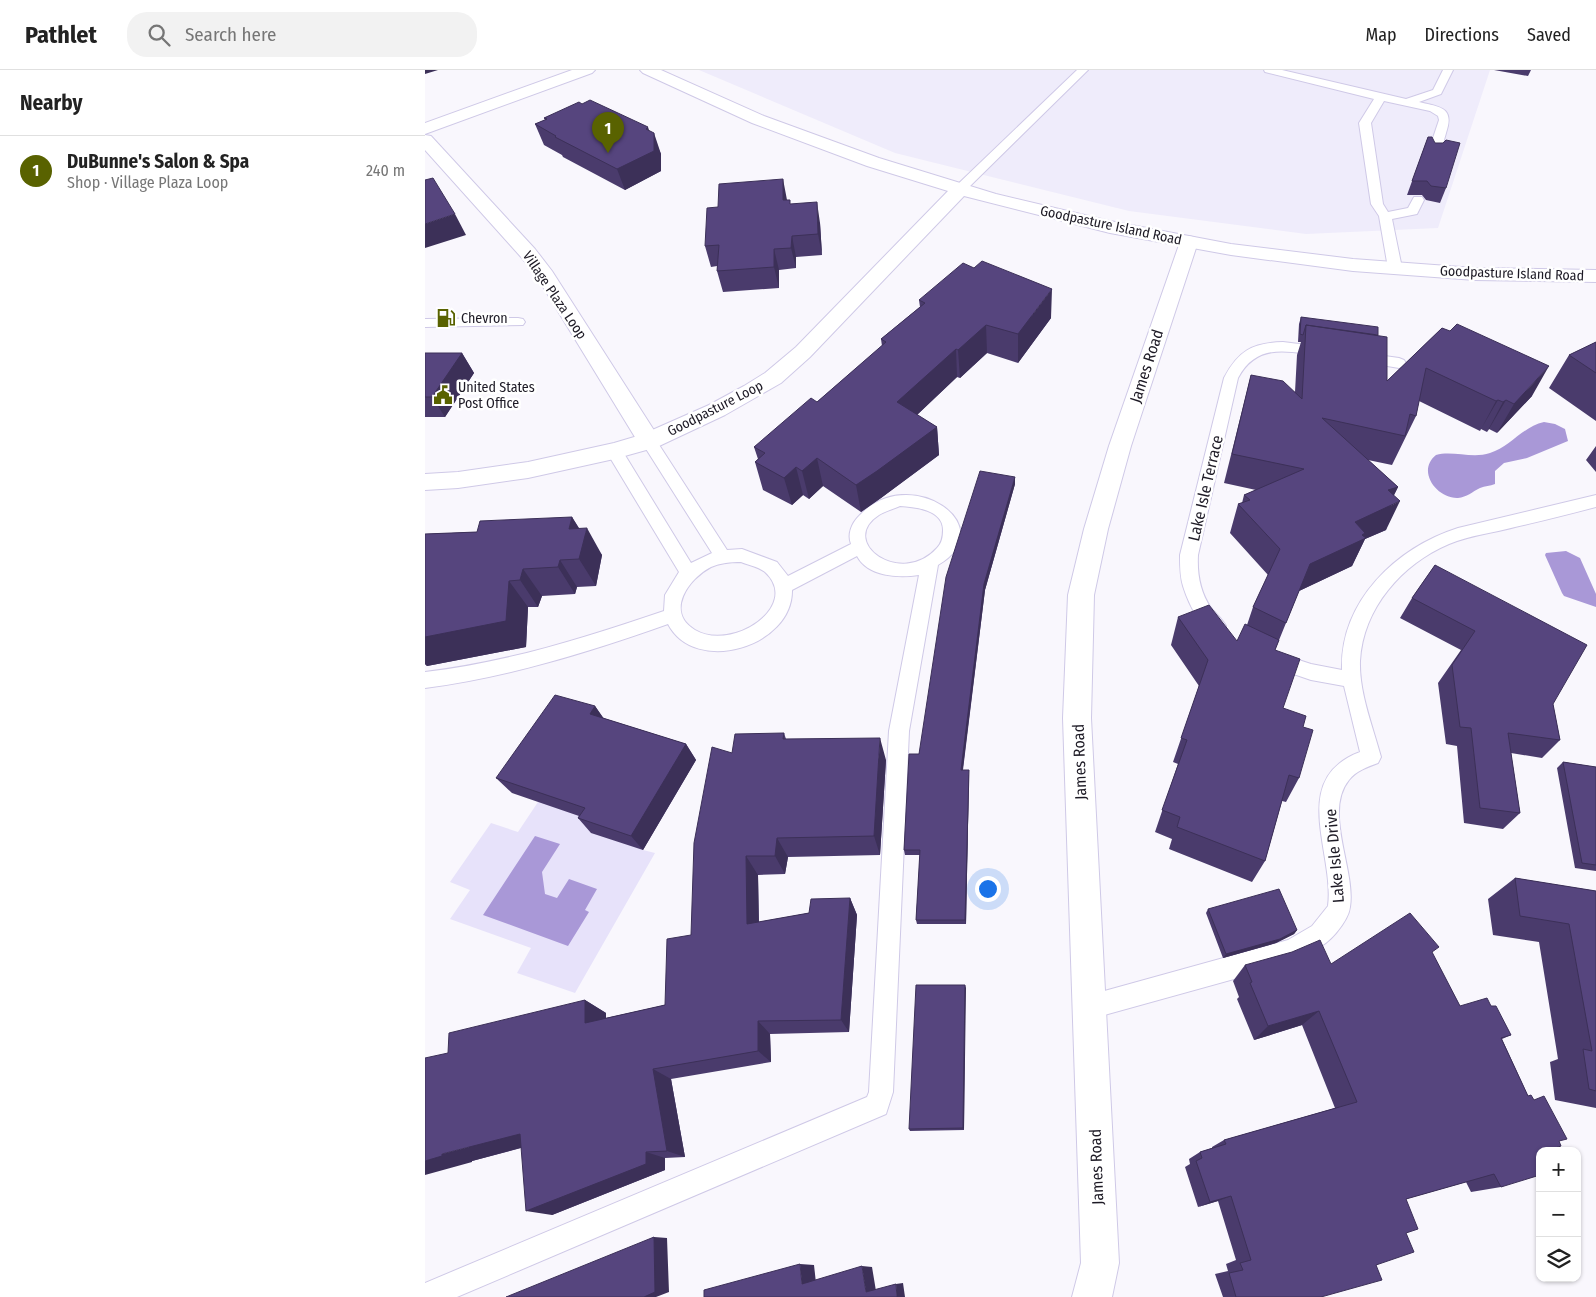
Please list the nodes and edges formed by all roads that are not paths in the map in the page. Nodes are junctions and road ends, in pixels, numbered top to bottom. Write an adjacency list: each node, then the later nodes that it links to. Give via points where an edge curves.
1 (587, 70): 8 (street)
2 (648, 70): 11 (street, Goodpasture Island Road, via 707,99 794,134)
3 (1083, 70): 11 (lane)
4 (1269, 70): 6 (lane)
5 (1448, 70): 7 (lane, via 1437,92)
6 (1381, 97): 7 (lane); 13 (lane, via 1365,123 1377,204)
7 (1407, 103): 10 (lane, via 1434,109 1445,117)
8 (425, 129)
9 (425, 140): 20 (street, Village Plaza Loop, via 545,275)
10 (1434, 153)
11 (960, 189): 14 (street, Goodpasture Island Road, via 1082,220); 20 (street, Goodpasture Loop, via 837,319 773,378 717,410)
12 (1418, 200): 13 (lane, via 1413,211)
13 (1385, 216): 15 (lane)
14 (1189, 242): 15 (street, Goodpasture Island Road, via 1301,259); 34 (street, James Road, via 1119,446 1081,595 1077,718)
15 (1395, 268): 16 (street, Goodpasture Island Road)
16 (1596, 276)
17 (518, 322): 18 (lane)
18 (425, 323)
19 (1399, 363): 30 (lane, Lake Isle Terrace, via 1277,346 1255,351 1237,366 1228,388 1188,566 1193,592 1200,607)
20 (649, 441): 21 (street, Goodpasture Loop); 25 (lane)
21 (614, 451): 22 (street, Goodpasture Loop, via 529,470); 27 (lane)
22 (425, 482)
23 (1596, 501): 33 (lane, Lake Isle Drive, via 1444,539 1418,552 1381,584 1370,600 1354,639)
24 (859, 547): 26 (lane, via 879,566 894,570 914,570); 26 (lane, via 857,535 861,522 871,512 899,500 915,501 939,510 948,520 952,532 950,544); 28 (lane)
25 (723, 557): 27 (lane, via 704,563); 28 (lane, via 759,559 779,573)
26 (930, 564): 35 (lane, via 899,731 881,1092 877,1105)
27 (688, 574): 29 (lane, via 677,587 671,602)
28 (785, 586): 29 (lane, via 784,602 777,617 752,637 731,643 711,644 693,639 680,629)
29 (672, 615): 32 (lane, via 568,651 504,668)
30 (1228, 636)
31 (1262, 655): 33 (lane, via 1291,666)
32 (425, 680)
33 (1353, 680): 34 (lane, Lake Isle Drive, via 1371,757 1350,765 1332,792 1328,813 1340,900 1339,909 1329,925 1277,956)
34 (1090, 1007): 36 (street, James Road, via 1100,1263)
35 (425, 1297)
36 (1092, 1297)

